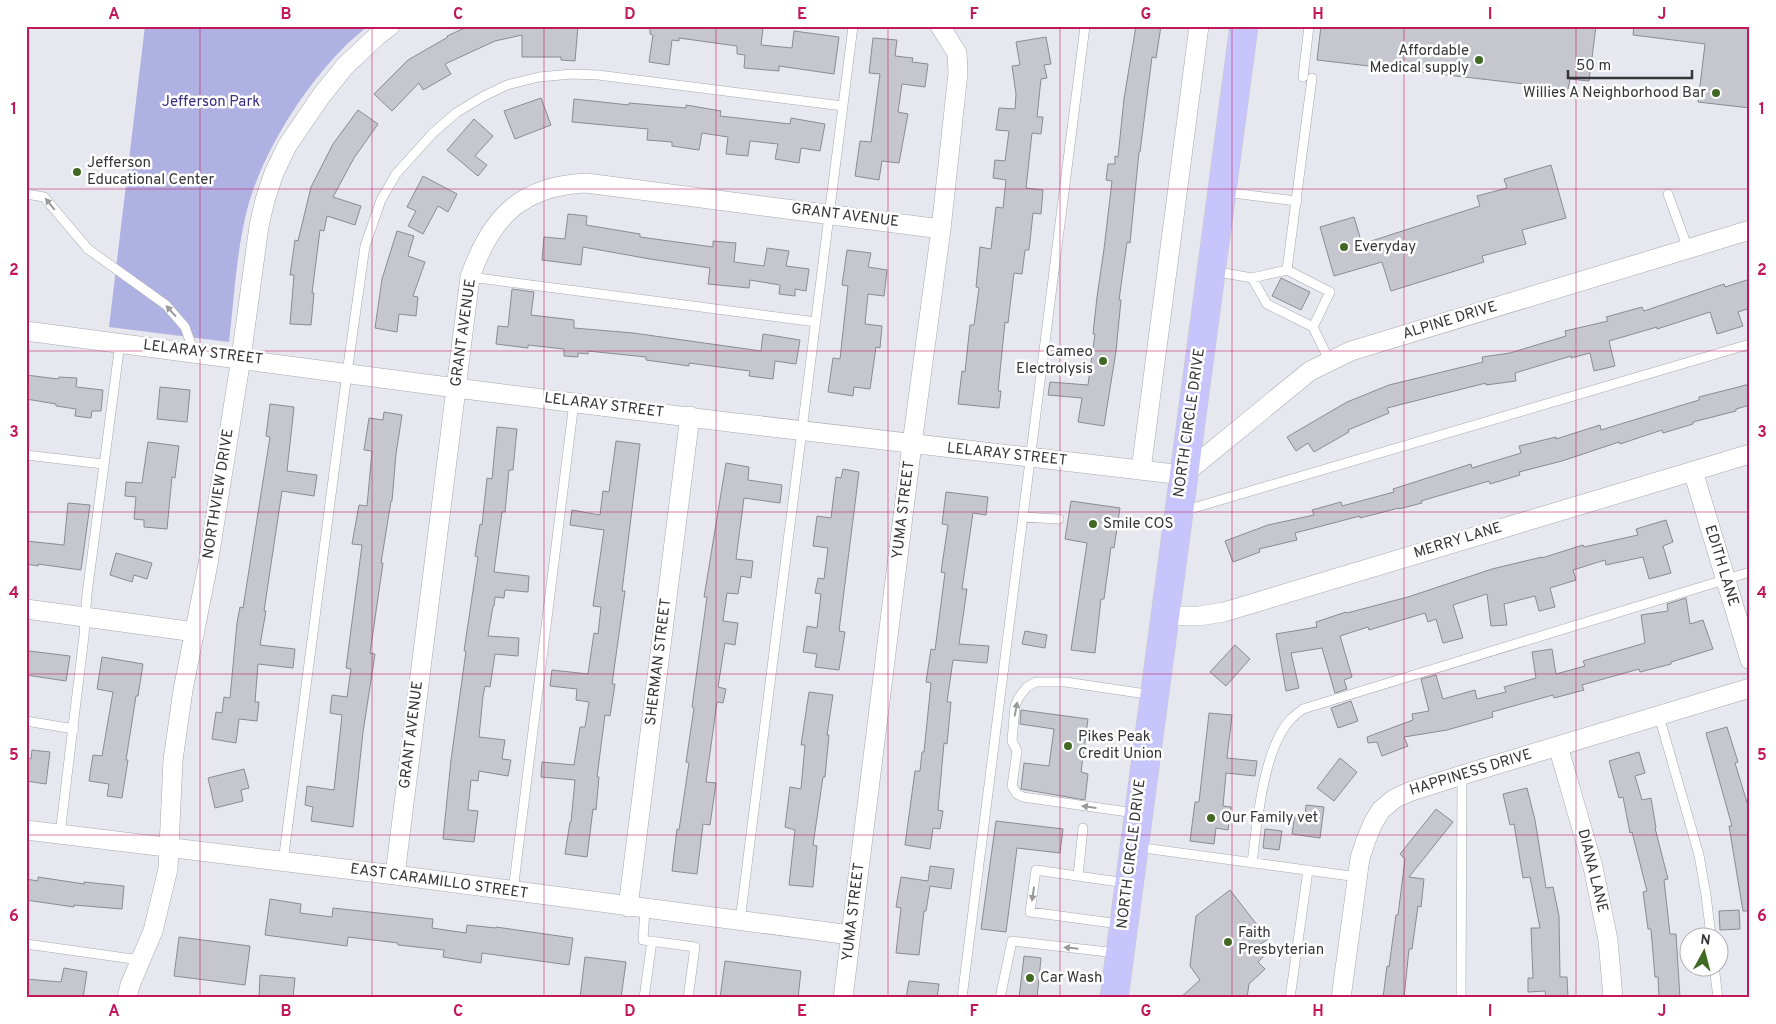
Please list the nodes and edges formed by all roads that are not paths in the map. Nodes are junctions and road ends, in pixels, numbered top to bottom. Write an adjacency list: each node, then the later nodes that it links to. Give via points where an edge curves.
1 (390, 26): 27 (street, NORTHVIEW DRIVE, via 344,66 293,138 274,173 258,226)
2 (853, 26): 8 (lane)
3 (940, 26): 14 (street, YUMA STREET, via 957,53 958,73)
4 (1085, 26): 37 (lane)
5 (1199, 26): 39 (street)
6 (1244, 26): 9 (main road, NORTH CIRCLE DRIVE)
7 (1309, 26): 12 (lane)
8 (843, 106): 13 (lane); 29 (lane, via 572,74 506,85 482,97 433,133 396,174 381,200 365,246)
9 (1222, 191): 12 (lane); 18 (main road, NORTH CIRCLE DRIVE)
10 (26, 194): 26 (lane, one-way to 10, via 185,327 166,305 88,249 44,197)
11 (1668, 194): 16 (lane)
12 (1297, 201): 17 (lane)
13 (829, 214): 14 (street, GRANT AVENUE); 19 (street, GRANT AVENUE, via 586,183 564,184 539,190 518,202 502,217 488,236); 21 (lane)
14 (941, 229): 34 (street, YUMA STREET)
15 (1750, 230): 16 (street, ALPINE DRIVE)
16 (1688, 249): 28 (street, ALPINE DRIVE)
17 (1287, 270): 20 (lane); 22 (lane, via 1330,292)
18 (1211, 271): 20 (lane); 41 (main road, NORTH CIRCLE DRIVE)
19 (470, 276): 21 (lane); 30 (street, GRANT AVENUE)
20 (1252, 278): 22 (lane, via 1267,304)
21 (816, 322): 33 (lane)
22 (1314, 327): 28 (lane)
23 (26, 331): 24 (street, LELARAY STREET)
24 (120, 343): 26 (street, LELARAY STREET); 38 (lane)
25 (1750, 344): 42 (lane)
26 (194, 352): 27 (street, LELARAY STREET)
27 (241, 358): 29 (street, LELARAY STREET); 50 (street, NORTHVIEW DRIVE)
28 (1330, 360): 41 (street, ALPINE DRIVE, via 1288,388)
29 (347, 373): 30 (street, LELARAY STREET); 65 (lane)
30 (456, 388): 31 (street, LELARAY STREET); 68 (street, GRANT AVENUE)
31 (574, 402): 32 (street, LELARAY STREET); 72 (lane)
32 (690, 416): 33 (street, LELARAY STREET); 73 (street, SHERMAN STREET)
33 (802, 430): 34 (street, LELARAY STREET); 74 (lane)
34 (912, 444): 37 (street, LELARAY STREET); 77 (street, YUMA STREET)
35 (1750, 454): 40 (street, MERRY LANE)
36 (26, 455): 38 (lane)
37 (1030, 458): 39 (street, LELARAY STREET); 43 (lane)
38 (103, 464): 49 (lane)
39 (1141, 470): 41 (street, LELARAY STREET)
40 (1693, 471): 46 (street, EDITH LANE); 48 (street, MERRY LANE, via 1224,612)
41 (1184, 475): 42 (main road, NORTH CIRCLE DRIVE)
42 (1178, 513): 48 (main road, NORTH CIRCLE DRIVE)
43 (1023, 517): 44 (lane); 87 (lane)
44 (1059, 519)
45 (1750, 572): 46 (lane)
46 (1726, 579): 51 (street, EDITH LANE); 66 (lane, via 1303,709 1280,735 1265,775)
47 (26, 609): 49 (street)
48 (1164, 616): 53 (main road, NORTH CIRCLE DRIVE)
49 (86, 617): 50 (street); 56 (lane)
50 (195, 632): 63 (street, NORTHVIEW DRIVE, via 173,760)
51 (1750, 660)
52 (1750, 688): 54 (street, HAPPINESS DRIVE)
53 (1154, 695): 59 (main road, NORTH CIRCLE DRIVE); 59 (lane, one-way to 53, via 1023,797 1014,791 1017,751 1012,741 1015,706 1027,687 1036,682 1065,682)
54 (1659, 716): 57 (street, HAPPINESS DRIVE); 76 (lane, via 1693,830)
55 (26, 721): 56 (lane)
56 (74, 729): 62 (lane)
57 (1558, 746): 58 (street, HAPPINESS DRIVE); 93 (street, DIANA LANE, via 1593,867 1608,940)
58 (1462, 775): 70 (street, HAPPINESS DRIVE, via 1409,792 1381,810 1366,840); 92 (lane)
59 (1138, 814): 64 (main road, NORTH CIRCLE DRIVE)
60 (1083, 828): 69 (lane)
61 (26, 830): 62 (street, EAST CARAMILLO STREET)
62 (60, 834): 63 (street, EAST CARAMILLO STREET)
63 (168, 847): 65 (street, EAST CARAMILLO STREET); 81 (street, NORTHVIEW DRIVE, via 168,869 159,909)
64 (1133, 847): 66 (lane); 71 (main road, NORTH CIRCLE DRIVE)
65 (283, 862): 68 (street, EAST CARAMILLO STREET)
66 (1252, 863): 67 (lane)
67 (1308, 870): 70 (lane); 90 (lane)
68 (395, 876): 72 (street, EAST CARAMILLO STREET)
69 (1078, 876): 71 (lane); 75 (lane, one-way to 75, via 1036,870 1030,912)
70 (1358, 877): 91 (street, HAPPINESS DRIVE)
71 (1128, 883): 75 (main road, NORTH CIRCLE DRIVE)
72 (513, 891): 73 (street, EAST CARAMILLO STREET)
73 (636, 908): 74 (street, EAST CARAMILLO STREET); 78 (lane, via 643,940)
74 (740, 921): 77 (street, EAST CARAMILLO STREET)
75 (1123, 924): 80 (main road, NORTH CIRCLE DRIVE)
76 (1710, 926)
77 (851, 935): 86 (street, YUMA STREET)
78 (652, 942): 84 (lane); 85 (lane, via 695,947)
79 (26, 944): 81 (lane)
80 (1119, 953): 88 (lane, one-way to 88, via 1012,941); 89 (main road, NORTH CIRCLE DRIVE)
81 (140, 960): 83 (street, NORTHVIEW DRIVE, via 130,985)
82 (1715, 976): 94 (lane)
83 (131, 997)
84 (644, 998)
85 (688, 998)
86 (843, 998)
87 (962, 998)
88 (1000, 998)
89 (1114, 998)
90 (1290, 998)
91 (1341, 998)
92 (1461, 998)
93 (1613, 998)
94 (1718, 998)

